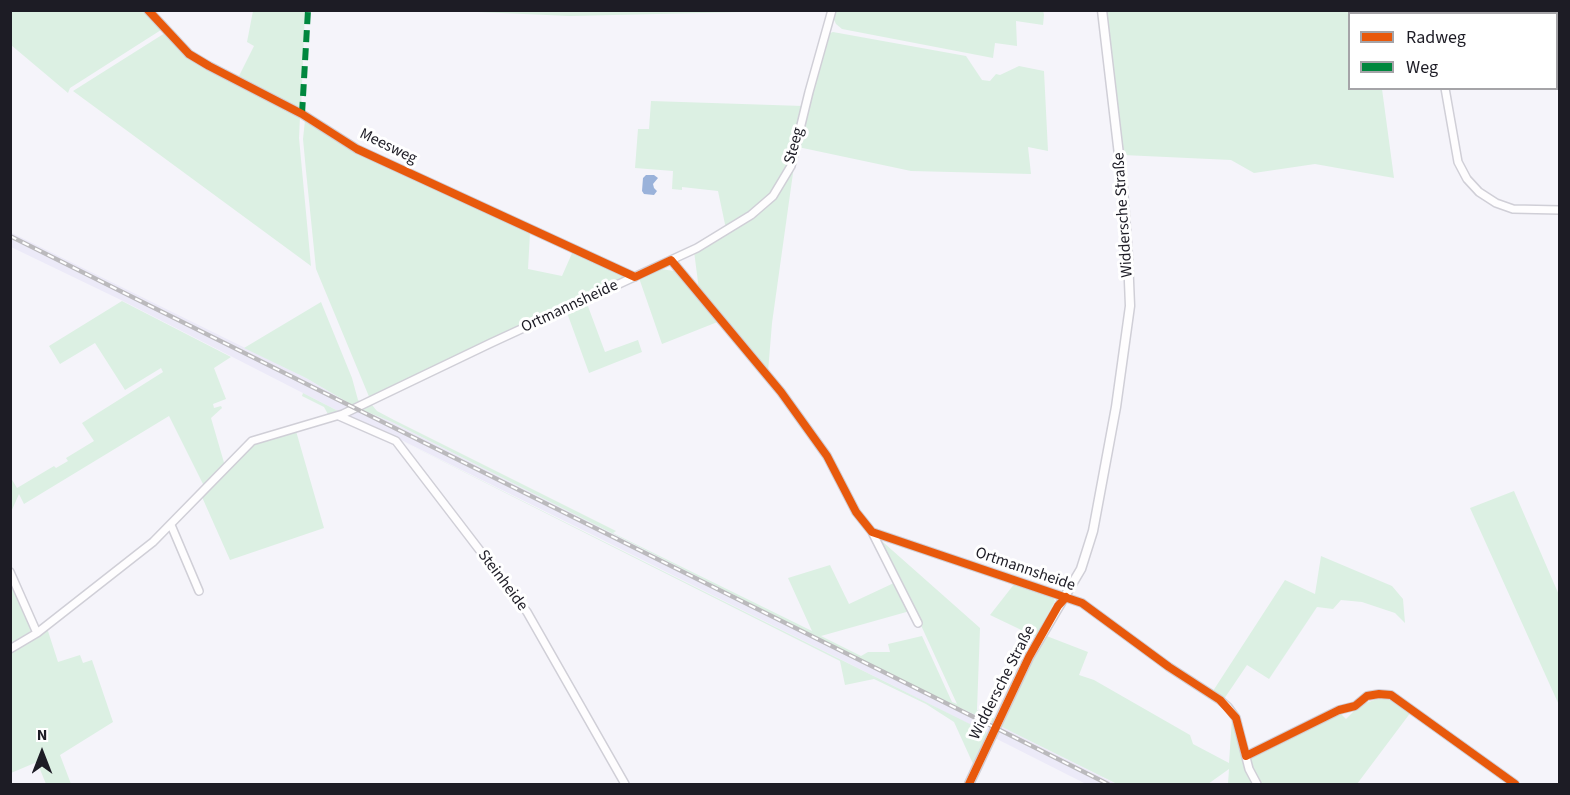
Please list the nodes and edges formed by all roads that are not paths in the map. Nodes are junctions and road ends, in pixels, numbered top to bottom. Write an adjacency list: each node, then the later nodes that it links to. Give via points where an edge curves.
1 (148, 10): 7 (street, Meesweg, via 189,54 302,114 357,149)
2 (832, 10): 6 (street, Steeg, via 791,166 783,182 751,215)
3 (1102, 10): 13 (street, Widdersche Straße, via 1124,189 1130,306 1093,531 1082,569)
4 (1445, 90): 5 (street, via 1458,162 1479,192 1513,209)
5 (1560, 210)
6 (671, 260): 7 (street, Ortmannsheide); 10 (street, via 781,392 827,456 856,512)
7 (635, 277): 8 (street, Ortmannsheide)
8 (339, 416): 9 (street, via 252,441); 18 (street, Steinheide, via 396,441 527,612)
9 (171, 525): 12 (street); 15 (street)
10 (872, 532): 13 (street, Ortmannsheide); 14 (street)
11 (10, 572): 15 (street)
12 (199, 591)
13 (1066, 597): 17 (street, Ortmannsheide, via 1082,603 1220,700 1236,718); 19 (street, Widdersche Straße, via 1029,657)
14 (918, 623)
15 (37, 633): 16 (street)
16 (10, 649)
17 (1246, 756): 20 (street, Ortmannsheide); 21 (street, via 1367,696 1391,695)
18 (625, 784)
19 (969, 784)
20 (1257, 784)
21 (1515, 784)

